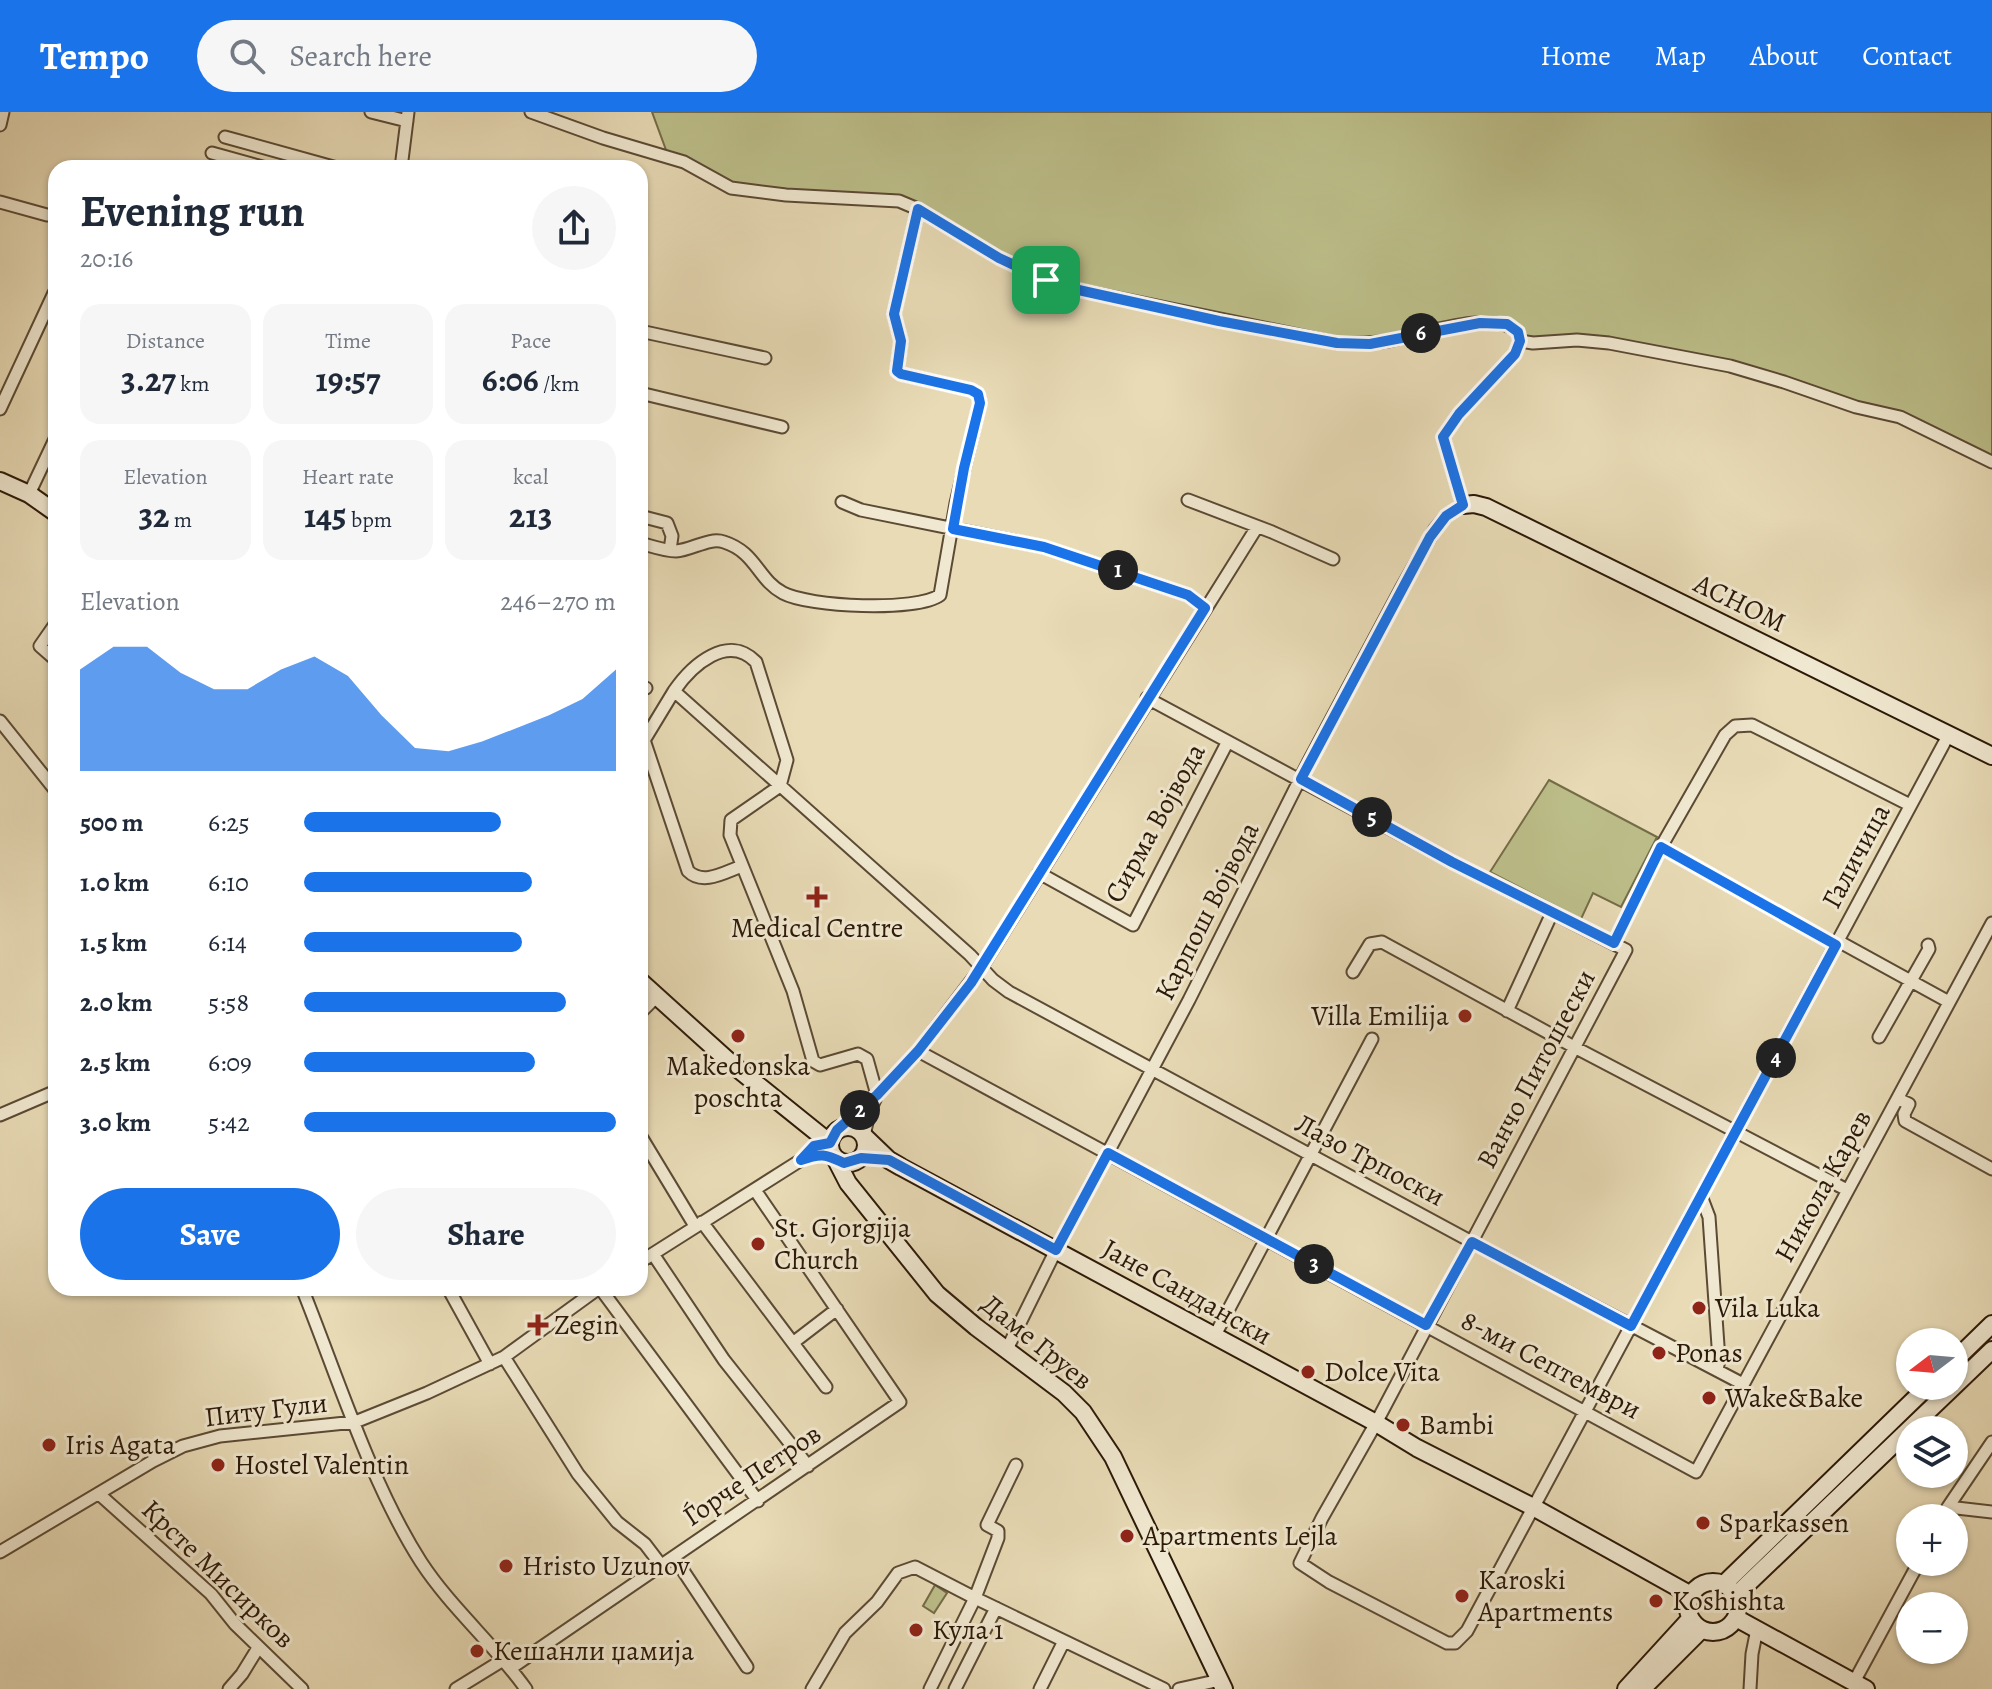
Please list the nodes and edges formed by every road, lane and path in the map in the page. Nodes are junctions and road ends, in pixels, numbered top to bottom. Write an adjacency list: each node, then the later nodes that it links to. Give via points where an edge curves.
1 (3, 112): 5 (street)
2 (371, 112): 4 (street)
3 (531, 112): 12 (street, via 684,162 731,188 899,201)
4 (408, 117): 10 (street)
5 (0, 125)
6 (225, 137): 9 (street)
7 (212, 153): 8 (street)
8 (237, 160)
9 (308, 160)
10 (402, 160)
11 (0, 202): 13 (street)
12 (918, 209): 16 (street, via 1046,280 1103,295 1337,343 1370,344 1496,323 1515,328); 31 (street, via 894,314 901,341 897,371 971,390 980,403)
13 (48, 215)
14 (48, 306): 19 (street)
15 (648, 333): 17 (street)
16 (1520, 341): 22 (street, via 1609,343 1730,366 1900,417); 27 (street, via 1509,362 1443,437)
17 (765, 358)
18 (648, 395): 20 (street)
19 (0, 409)
20 (782, 427)
21 (48, 454): 24 (street)
22 (1992, 462)
23 (0, 481): 24 (street)
24 (29, 494): 28 (street)
25 (1188, 500): 30 (street)
26 (842, 502): 31 (street)
27 (1463, 505): 42 (street, АСНОМ, via 1486,507); 46 (street, Карпош Војвода, via 1430,537)
28 (48, 507)
29 (648, 518): 33 (street, via 667,523)
30 (1257, 527): 34 (street); 35 (street)
31 (953, 529): 33 (street, via 940,595 917,603 808,602 782,593 765,580 750,556 727,542); 35 (street, via 1044,547 1188,595)
32 (648, 545): 33 (street)
33 (670, 550)
34 (1333, 559)
35 (1205, 608): 39 (street)
36 (48, 634): 37 (street, via 40,646)
37 (48, 653)
38 (674, 691): 41 (street); 48 (street, Лазо Трпоски); 48 (street, via 703,659 737,649 747,653 763,679 787,760)
39 (1147, 698): 43 (street); 52 (street)
40 (0, 721): 47 (street)
41 (648, 734)
42 (1949, 734): 44 (street, АСНОМ); 49 (street, Галичица)
43 (1227, 743): 46 (street); 52 (street, Сирма Војвода, via 1133,925)
44 (1992, 756)
45 (648, 761): 51 (street, via 688,871 703,879)
46 (1301, 779): 53 (street); 70 (street, Карпош Војвода)
47 (48, 781)
48 (780, 786): 51 (street, via 731,820 730,835); 58 (street, Лазо Трпоски)
49 (1910, 805): 50 (street, via 1741,723 1725,735); 56 (street, Галичица)
50 (1661, 847): 55 (street); 56 (street)
51 (742, 866): 72 (street, via 793,991 813,1061 820,1065 862,1055)
52 (1039, 873): 58 (street)
53 (1552, 913): 55 (street); 65 (street)
54 (1992, 923): 63 (street, Никола Карев)
55 (1614, 943): 68 (street, Ванчо Питошески, via 1626,950)
56 (1837, 943): 60 (street); 77 (street, Галичица)
57 (1928, 945): 60 (street)
58 (981, 968): 69 (street); 70 (street, Лазо Трпоски, via 1009,992)
59 (1353, 972): 65 (street, via 1370,944 1382,942)
60 (1911, 981): 63 (street); 66 (street)
61 (648, 989): 62 (street)
62 (656, 997): 64 (street); 75 (street)
63 (1949, 1002): 73 (street, Никола Карев)
64 (648, 1005)
65 (1507, 1011): 68 (street)
66 (1879, 1037)
67 (1372, 1039): 83 (street)
68 (1576, 1048): 77 (street); 93 (street, Ванчо Питошески)
69 (918, 1051): 72 (street); 81 (street, 8-ми Септември)
70 (1152, 1069): 81 (street, Карпош Војвода); 83 (street, Лазо Трпоски)
71 (48, 1094): 74 (street)
72 (877, 1095): 76 (street); 78 (street)
73 (1898, 1099): 86 (street, via 1909,1104 1905,1121); 88 (street, Никола Карев)
74 (0, 1115)
75 (805, 1123): 76 (street); 80 (street); 82 (street)
76 (842, 1128): 78 (street, via 857,1129); 80 (street, via 834,1134)
77 (1736, 1133): 88 (street); 90 (street, Галичица)
78 (864, 1136): 84 (street); 85 (street, Јане Сандански)
79 (648, 1147): 91 (street)
80 (832, 1150): 82 (street, via 821,1143); 84 (street, via 844,1163); 89 (street, Даме Груев)
81 (1108, 1153): 92 (street, 8-ми Септември); 94 (street, Карпош Војвода)
82 (805, 1155): 87 (street)
83 (1311, 1155): 92 (street); 93 (street, Лазо Трпоски)
84 (861, 1158): 85 (street, Јане Сандански); 89 (street, via 854,1179)
85 (889, 1160): 94 (street, Јане Сандански)
86 (1992, 1169)
87 (755, 1190): 91 (street); 101 (street)
88 (1847, 1190): 113 (street, Никола Карев)
89 (857, 1192): 108 (street, Даме Груев, via 937,1294)
90 (1701, 1196): 104 (street, Галичица); 112 (street, via 1709,1217)
91 (699, 1224): 95 (street); 106 (street)
92 (1267, 1239): 103 (street, 8-ми Септември); 105 (street)
93 (1472, 1242): 103 (street, Ванчо Питошески); 104 (street, Лазо Трпоски)
94 (1056, 1250): 105 (street, Јане Сандански); 108 (street, Карпош Војвода)
95 (653, 1254): 96 (street); 121 (street, via 724,1360)
96 (648, 1257)
97 (305, 1296): 117 (street)
98 (452, 1296): 111 (street)
99 (589, 1296): 110 (street, Питу Гули)
100 (606, 1296): 124 (street, Питу Гули)
101 (837, 1309): 106 (street); 121 (street, Ѓорче Петров, via 900,1402)
102 (1992, 1324): 107 (street)
103 (1426, 1325): 116 (street, 8-ми Септември); 118 (street, Ванчо Питошески)
104 (1631, 1326): 112 (street, Лазо Трпоски); 116 (street, Галичица)
105 (1214, 1337): 118 (street, Јане Сандански)
106 (794, 1342): 114 (street)
107 (1968, 1347)
108 (1007, 1349): 144 (street, Даме Груев, via 1064,1393 1099,1433)
109 (1992, 1350): 133 (street)
110 (504, 1357): 111 (street, Питу Гули); 131 (street, via 578,1474)
111 (490, 1364): 117 (street, Питу Гули)
112 (1717, 1370): 113 (street, Лазо Трпоски)
113 (1743, 1384): 122 (street, Никола Карев)
114 (826, 1387)
115 (1914, 1400): 133 (street)
116 (1585, 1410): 122 (street, 8-ми Септември); 126 (street, Галичица)
117 (355, 1422): 123 (street, Питу Гули, via 199,1441); 142 (street, via 421,1561)
118 (1376, 1423): 126 (street, Јане Сандански); 126 (street, via 1300,1563 1329,1582 1455,1643 1467,1631)
119 (1992, 1442): 125 (street)
120 (1016, 1465): 135 (street, via 987,1525 998,1531 998,1538)
121 (808, 1466): 124 (street, Ѓорче Петров)
122 (1696, 1472)
123 (99, 1494): 129 (street, Питу Гули); 141 (street, Крсте Мисирков, via 211,1594)
124 (758, 1501): 130 (street, Ѓорче Петров)
125 (1950, 1504)
126 (1533, 1507): 134 (street, Јане Сандански)
127 (1968, 1512): 128 (street)
128 (1992, 1512)
129 (0, 1552)
130 (674, 1557): 131 (street, Ѓорче Петров); 143 (street)
131 (661, 1565): 142 (street, Ѓорче Петров)
132 (1912, 1576): 145 (street)
133 (1730, 1590): 134 (street, via 1709,1582); 137 (street, via 1738,1603)
134 (1691, 1595): 138 (street, via 1688,1611)
135 (975, 1598): 136 (street); 150 (street, via 915,1567 898,1573 845,1633); 151 (street)
136 (996, 1608): 140 (street); 152 (street)
137 (1736, 1618): 138 (street, via 1717,1633); 139 (street)
138 (1696, 1624): 156 (street); 157 (street)
139 (1757, 1629): 145 (street); 158 (street)
140 (1064, 1641): 153 (street); 154 (street)
141 (258, 1648): 146 (street); 147 (street, Крсте Мисирков)
142 (507, 1664): 148 (street, Ѓорче Петров); 149 (street)
143 (747, 1667)
144 (1222, 1685): 155 (street, Даме Груев)
145 (1860, 1686)
146 (229, 1689)
147 (302, 1689)
148 (456, 1689)
149 (526, 1689)
150 (812, 1689)
151 (930, 1689)
152 (955, 1689)
153 (1040, 1689)
154 (1164, 1689)
155 (1179, 1689)
156 (1626, 1689)
157 (1642, 1689)
158 (1750, 1689)

